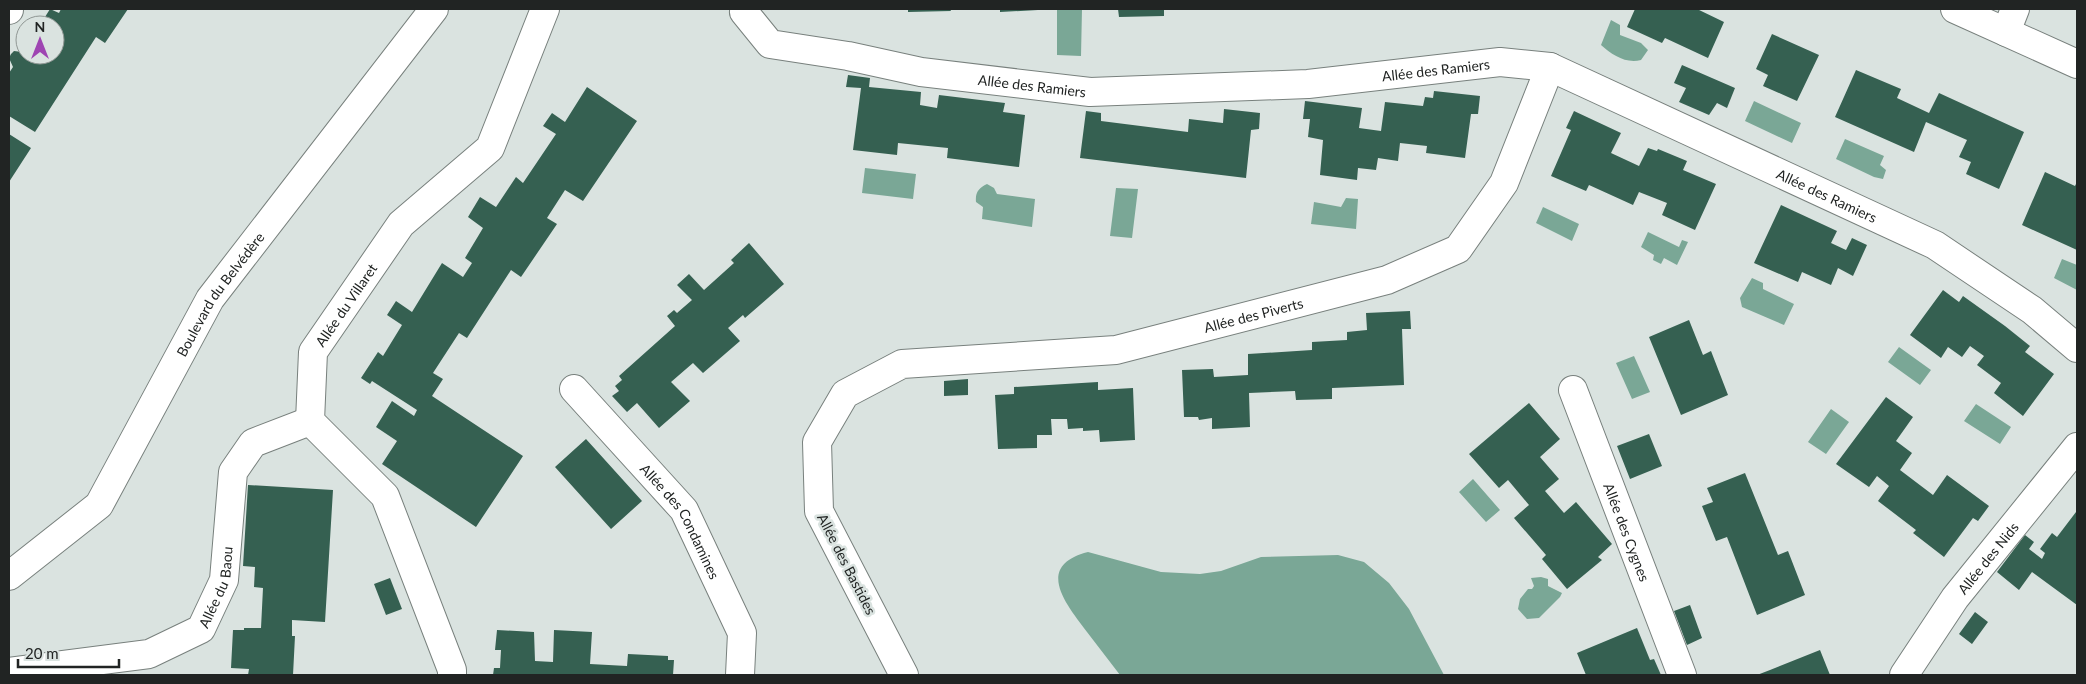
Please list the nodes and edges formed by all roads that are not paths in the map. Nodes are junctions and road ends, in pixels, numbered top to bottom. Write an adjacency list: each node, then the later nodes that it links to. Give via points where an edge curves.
1 (434, 9): 14 (street, Boulevard du Belvédère, via 210,299 99,505)
2 (545, 9): 12 (street, Allée du Villaret, via 490,148 402,224 312,352)
3 (745, 9): 7 (street, Allée des Ramiers, via 744,12 770,44 921,72 1090,92 1308,84 1500,62)
4 (1955, 9): 5 (street)
5 (2010, 20): 6 (street)
6 (2077, 64)
7 (1550, 67): 8 (street, Allée des Ramiers, via 1935,245 2032,310); 11 (street, Allée des Piverts, via 1504,183 1458,249 1387,280 1116,350 902,364)
8 (2077, 348)
9 (574, 389): 17 (street, Allée des Condamines, via 684,510 742,633)
10 (1572, 390): 19 (street, Allée des Cygnes)
11 (845, 394): 18 (street, Allée des Bastides, via 817,442 819,511)
12 (310, 421): 15 (street, Allée du Baou, via 253,443 233,472 224,580 201,629 149,654); 16 (street, via 385,496)
13 (2077, 449): 20 (street, Allée des Nids, via 1955,598)
14 (9, 576)
15 (9, 672)
16 (452, 675)
17 (740, 675)
18 (904, 675)
19 (1682, 675)
20 (1904, 675)

